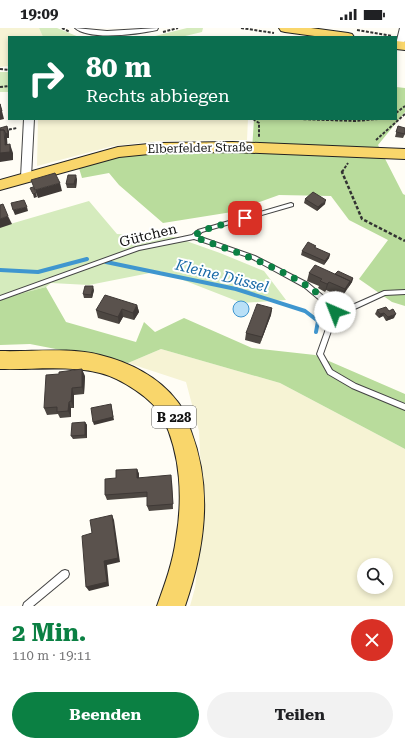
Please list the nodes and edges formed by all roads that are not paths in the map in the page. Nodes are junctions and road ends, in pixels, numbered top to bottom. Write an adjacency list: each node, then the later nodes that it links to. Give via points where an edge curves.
1 (79, 28): 5 (street, via 102,33)
2 (141, 28): 5 (street)
3 (154, 28): 5 (street)
4 (289, 30): 6 (main road)
5 (127, 33)
6 (352, 34)
7 (29, 122): 9 (street)
8 (405, 154): 9 (main road, Elberfelder Straße, via 263,147 159,148 118,152)
9 (26, 177): 10 (main road, Elberfelder Straße)
10 (0, 185)
11 (291, 205): 12 (lane, via 200,231)
12 (194, 237): 14 (lane, Gütchen, via 138,248); 15 (lane, Gütchen, via 253,257 306,285 332,306)
13 (405, 292): 15 (lane, via 384,293 342,312)
14 (0, 298)
15 (335, 312): 17 (lane, via 320,354 330,372 354,386)
16 (0, 360): 20 (main road, B 228, via 99,364 143,383 170,410 183,438 190,469 192,508 188,546)
17 (405, 407)
18 (65, 574): 19 (lane)
19 (27, 606)
20 (171, 606)

